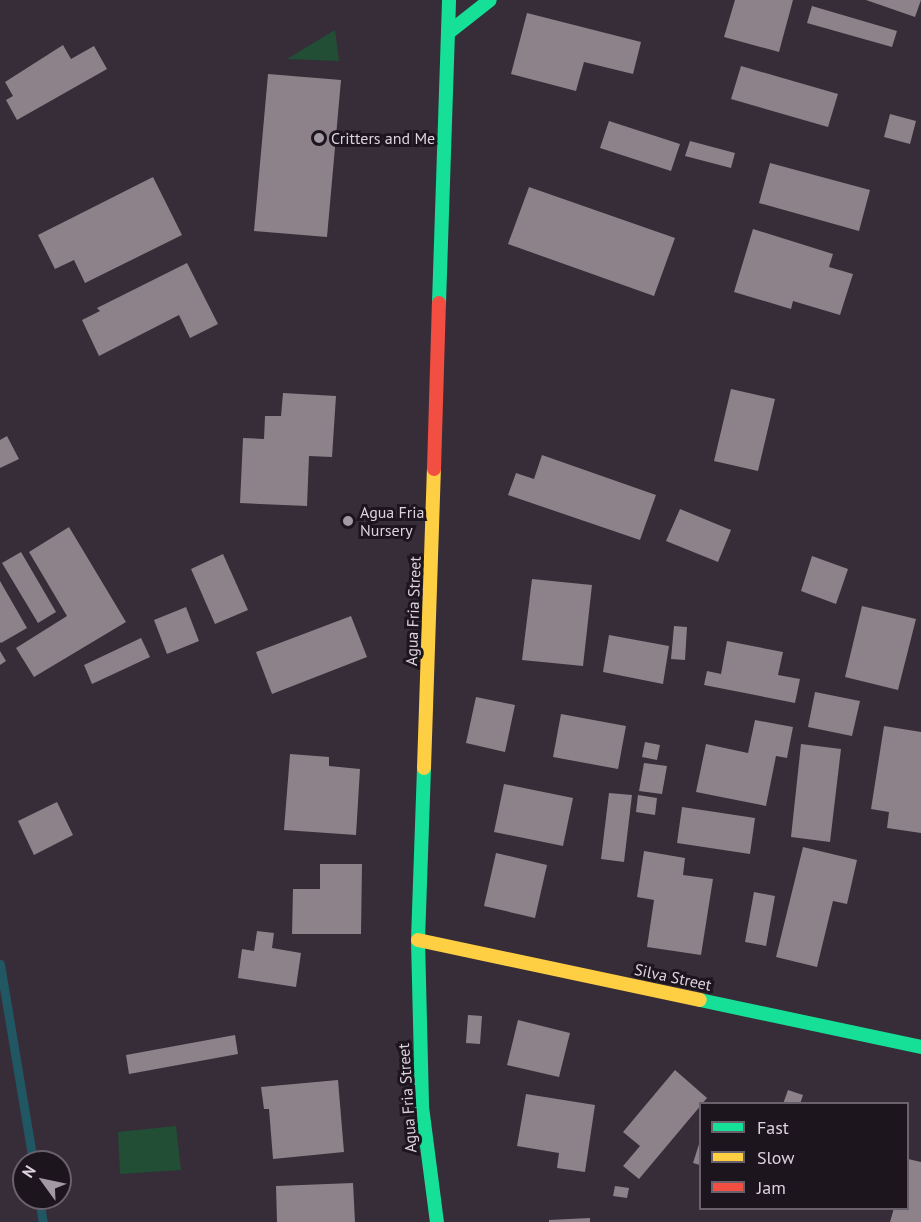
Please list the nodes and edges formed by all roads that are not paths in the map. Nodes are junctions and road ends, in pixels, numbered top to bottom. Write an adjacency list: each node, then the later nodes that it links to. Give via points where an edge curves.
1 (449, 0): 3 (street, Agua Fria Street)
2 (490, 0): 3 (street)
3 (448, 33): 4 (street, Agua Fria Street)
4 (418, 940): 5 (street, Silva Street); 6 (street, Agua Fria Street, via 422,1107)
5 (921, 1047)
6 (437, 1222)

